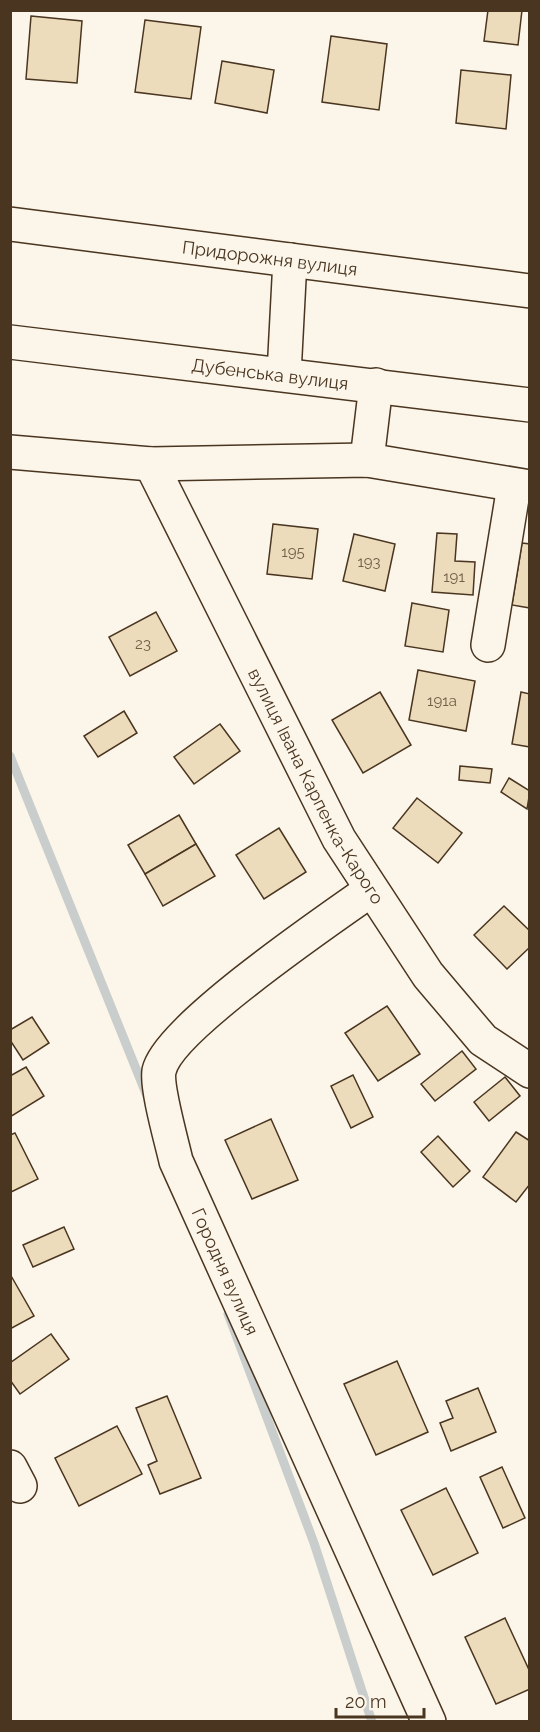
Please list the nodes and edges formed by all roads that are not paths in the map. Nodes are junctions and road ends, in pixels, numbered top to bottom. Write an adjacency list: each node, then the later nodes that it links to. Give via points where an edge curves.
1 (10, 224): 2 (street, Придорожня вулиця)
2 (290, 260): 3 (street, Придорожня вулиця); 5 (street)
3 (530, 291)
4 (10, 342): 5 (street, Дубенська вулиця)
5 (284, 374): 6 (street, Дубенська вулиця)
6 (376, 385): 7 (street, Дубенська вулиця); 9 (street)
7 (530, 405)
8 (10, 452): 10 (street)
9 (367, 460): 10 (street); 11 (street)
10 (151, 464): 13 (street, вулиця Івана Карпенка-Карого, via 339,839)
11 (522, 487): 12 (street)
12 (488, 645)
13 (371, 890): 14 (street, вулиця Івана Карпенка-Карого, via 428,975 483,1040); 15 (street, Городня вулиця, via 302,937 178,1038 159,1071 176,1161)
14 (530, 1071)
15 (429, 1722)

